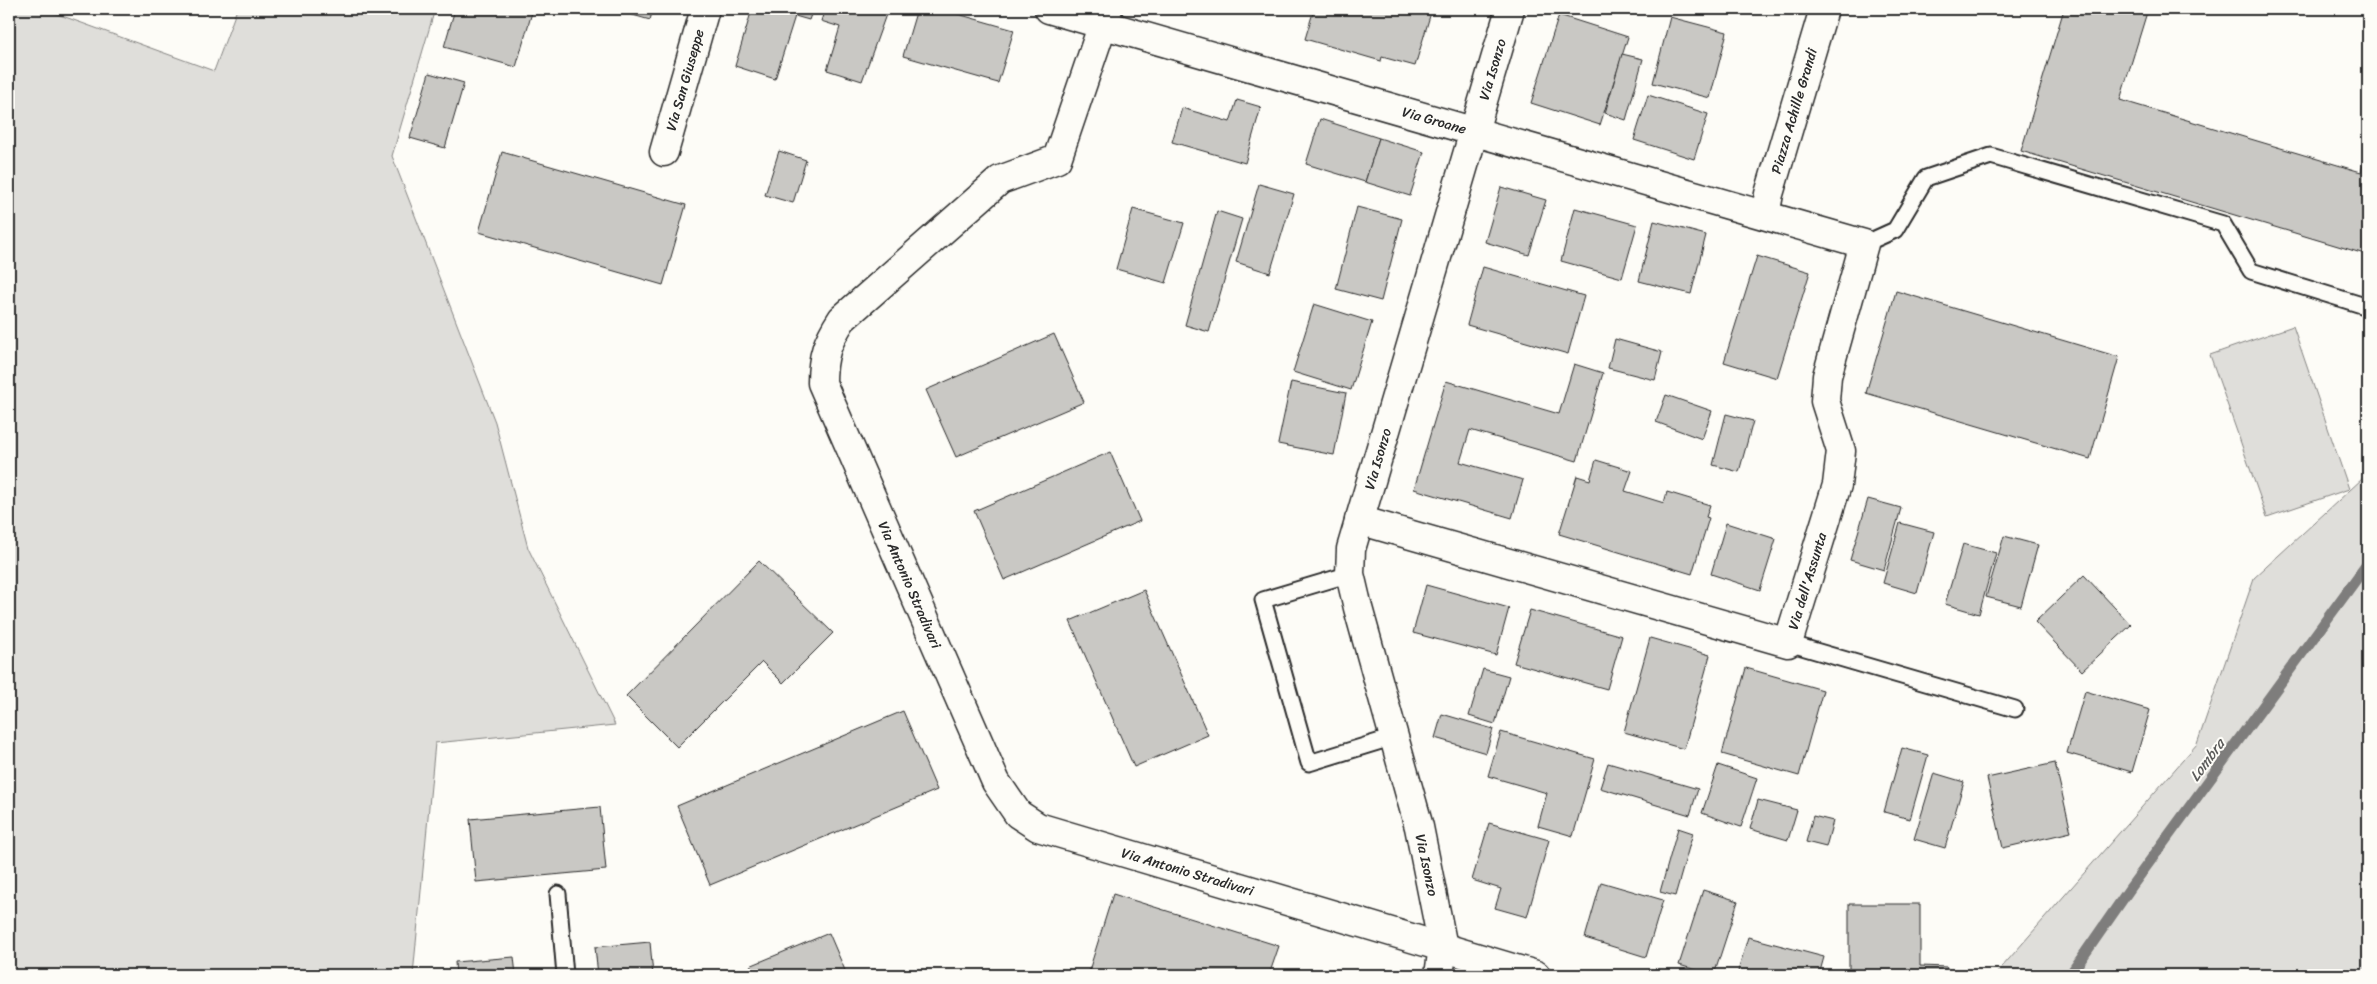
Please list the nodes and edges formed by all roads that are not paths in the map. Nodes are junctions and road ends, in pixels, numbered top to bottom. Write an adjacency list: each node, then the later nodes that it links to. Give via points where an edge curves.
1 (705, 9): 7 (street, Via San Giuseppe)
2 (1049, 9): 5 (street, Via Groane)
3 (1510, 9): 6 (street, Via Isonzo)
4 (1824, 9): 8 (street, Piazza Achille Grandi)
5 (1106, 17): 6 (street, Via Groane); 17 (street, Via Antonio Stradivari, via 1057,159 1000,180 842,319 828,340 822,364 822,383 996,782 1018,814 1038,827)
6 (1474, 132): 8 (street, Via Groane); 11 (street, Via Isonzo)
7 (664, 152)
8 (1765, 215): 9 (street)
9 (1864, 244): 10 (lane, via 1895,230 1926,178 1991,156 2223,224 2251,271); 13 (street, Via dell'Assunta, via 1827,376 1825,401 1841,450 1837,485)
10 (2368, 306)
11 (1359, 520): 12 (street, Via Isonzo, via 1351,549); 13 (street, Via dell'Assunta)
12 (1350, 574): 15 (street, Via Isonzo); 15 (lane, via 1263,600 1310,763)
13 (1788, 643): 14 (lane)
14 (2015, 709)
15 (1394, 737): 17 (street, Via Isonzo, via 1419,826)
16 (558, 894): 18 (lane)
17 (1443, 948): 19 (street, Via Isonzo); 20 (street)
18 (565, 975)
19 (1439, 975)
20 (1536, 975)

